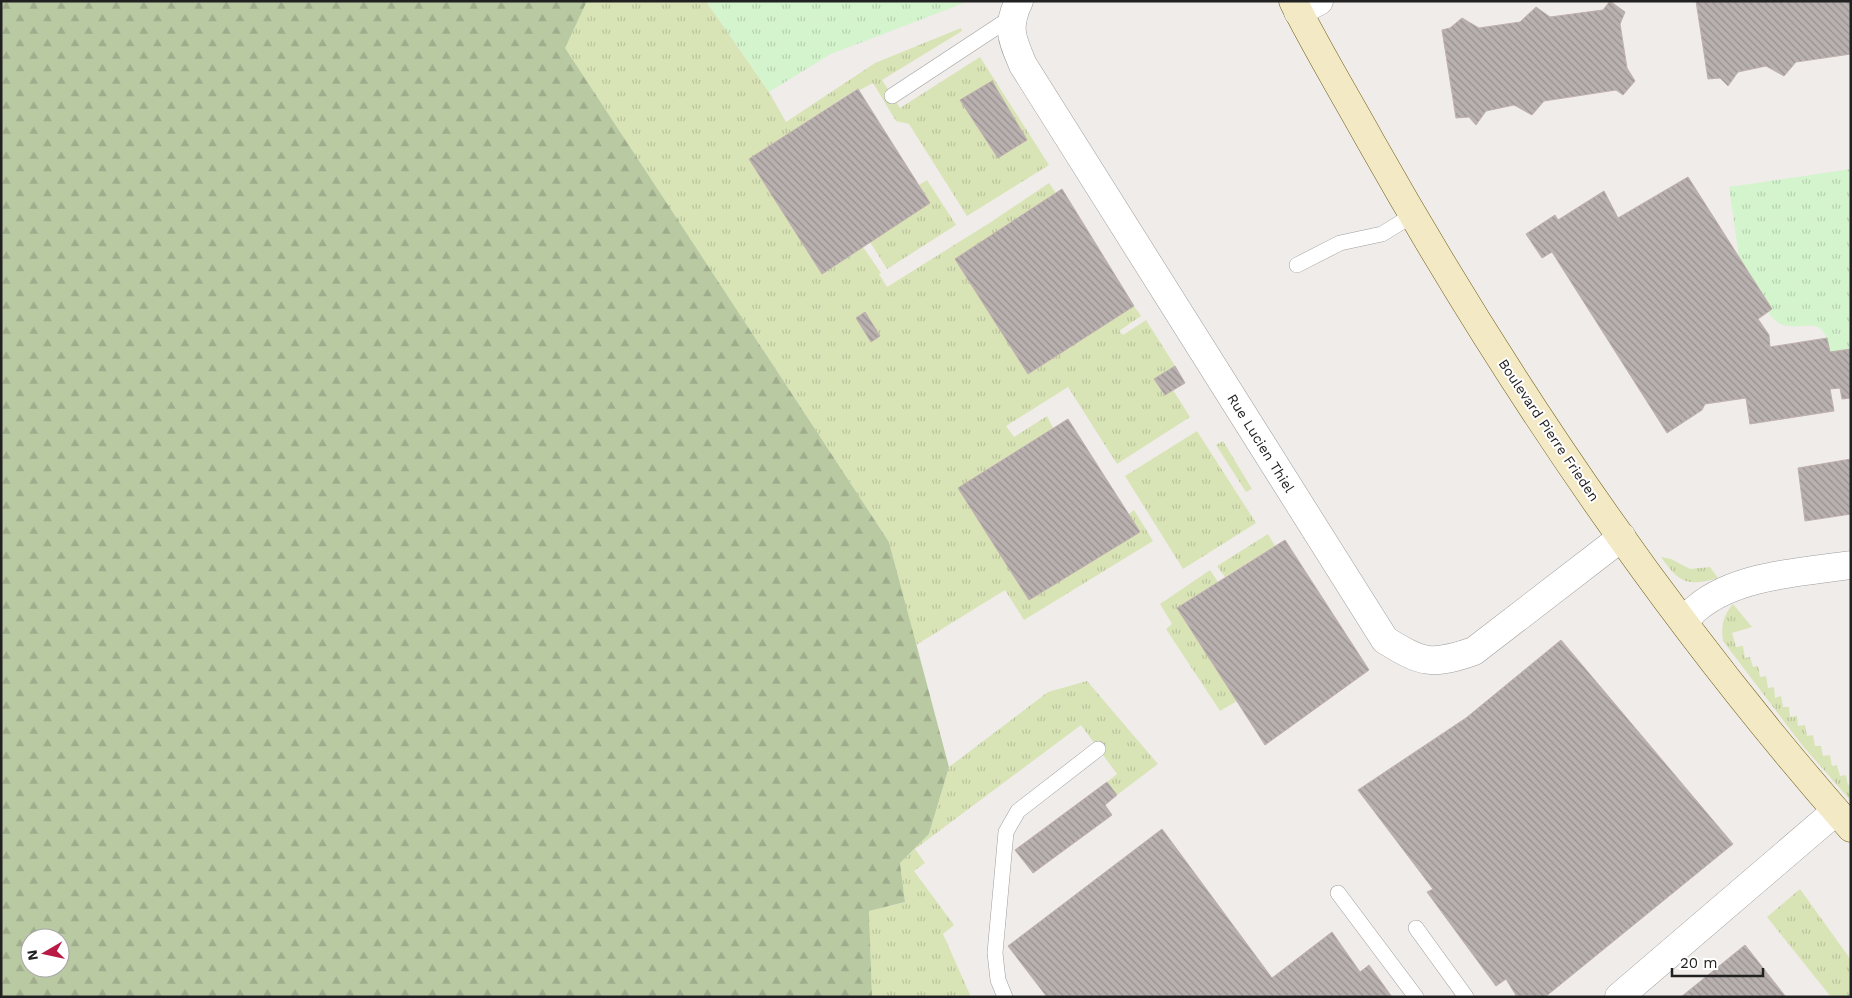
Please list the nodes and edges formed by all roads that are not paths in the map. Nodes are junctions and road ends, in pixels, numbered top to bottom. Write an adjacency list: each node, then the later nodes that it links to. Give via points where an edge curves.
1 (1303, 5): 4 (main road, Boulevard Pierre Frieden)
2 (1015, 9): 3 (lane); 6 (street, Rue Lucien Thiel, via 1012,38 1022,65 1385,640 1411,656 1433,660 1450,660 1474,651)
3 (892, 96)
4 (1413, 216): 5 (lane, via 1382,234 1340,243); 6 (main road, Boulevard Pierre Frieden, via 1508,370)
5 (1297, 264)
6 (1622, 538): 8 (main road, Boulevard Pierre Frieden)
7 (1851, 564): 8 (street, via 1742,583 1697,607)
8 (1684, 622): 10 (main road, Boulevard Pierre Frieden)
9 (1098, 748): 13 (lane, via 1018,811 1006,832 994,953 998,980)
10 (1843, 820): 16 (street)
11 (1338, 893): 14 (lane)
12 (1416, 928): 15 (lane)
13 (1005, 997)
14 (1416, 997)
15 (1466, 997)
16 (1619, 997)

